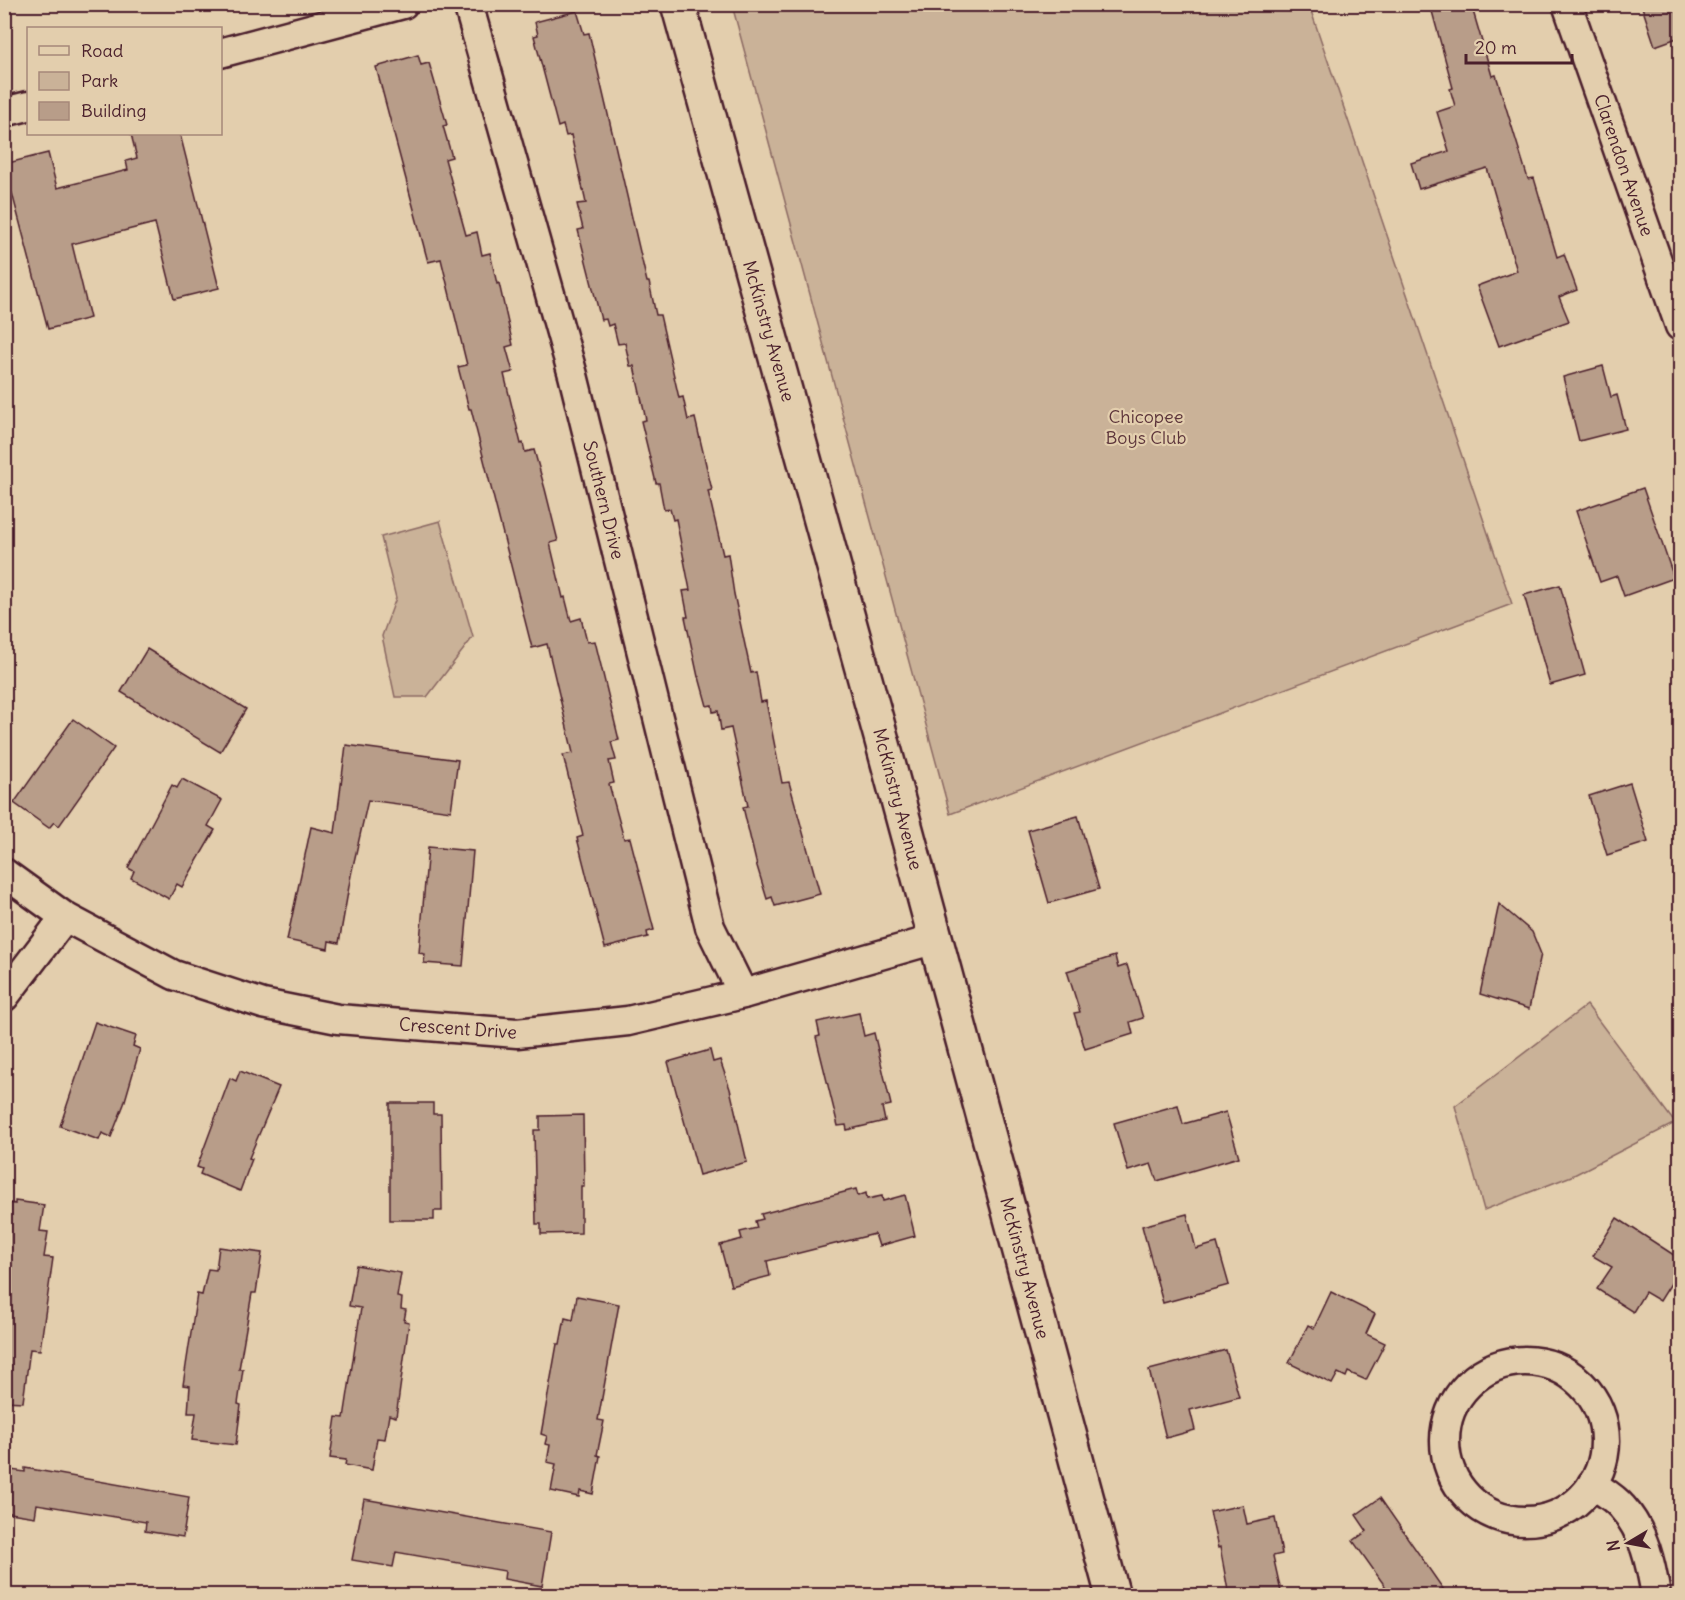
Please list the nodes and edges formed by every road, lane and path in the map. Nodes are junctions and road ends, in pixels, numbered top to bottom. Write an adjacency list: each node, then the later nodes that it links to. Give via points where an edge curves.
1 (402, 4): 5 (street)
2 (468, 4): 12 (street, Southern Drive, via 573,375 710,927)
3 (678, 4): 11 (street, McKinstry Avenue)
4 (1568, 4): 8 (street, Clarendon Avenue)
5 (222, 52)
6 (27, 106): 7 (street)
7 (4, 112)
8 (1680, 326)
9 (4, 873): 10 (street, Crescent Drive)
10 (65, 917): 12 (street, Crescent Drive, via 174,975 263,1004 338,1019 517,1033 628,1021); 13 (street)
11 (936, 939): 12 (street, Crescent Drive); 15 (street, McKinstry Avenue)
12 (743, 994)
13 (4, 997)
14 (1592, 1484): 14 (street, via 1601,1463 1604,1429 1591,1398 1568,1374 1536,1362 1503,1364 1473,1380 1457,1398 1445,1433 1447,1458 1460,1487 1482,1508 1504,1519 1542,1519 1576,1503); 16 (street, via 1622,1506 1633,1523 1649,1559)
15 (1113, 1596)
16 (1656, 1596)

